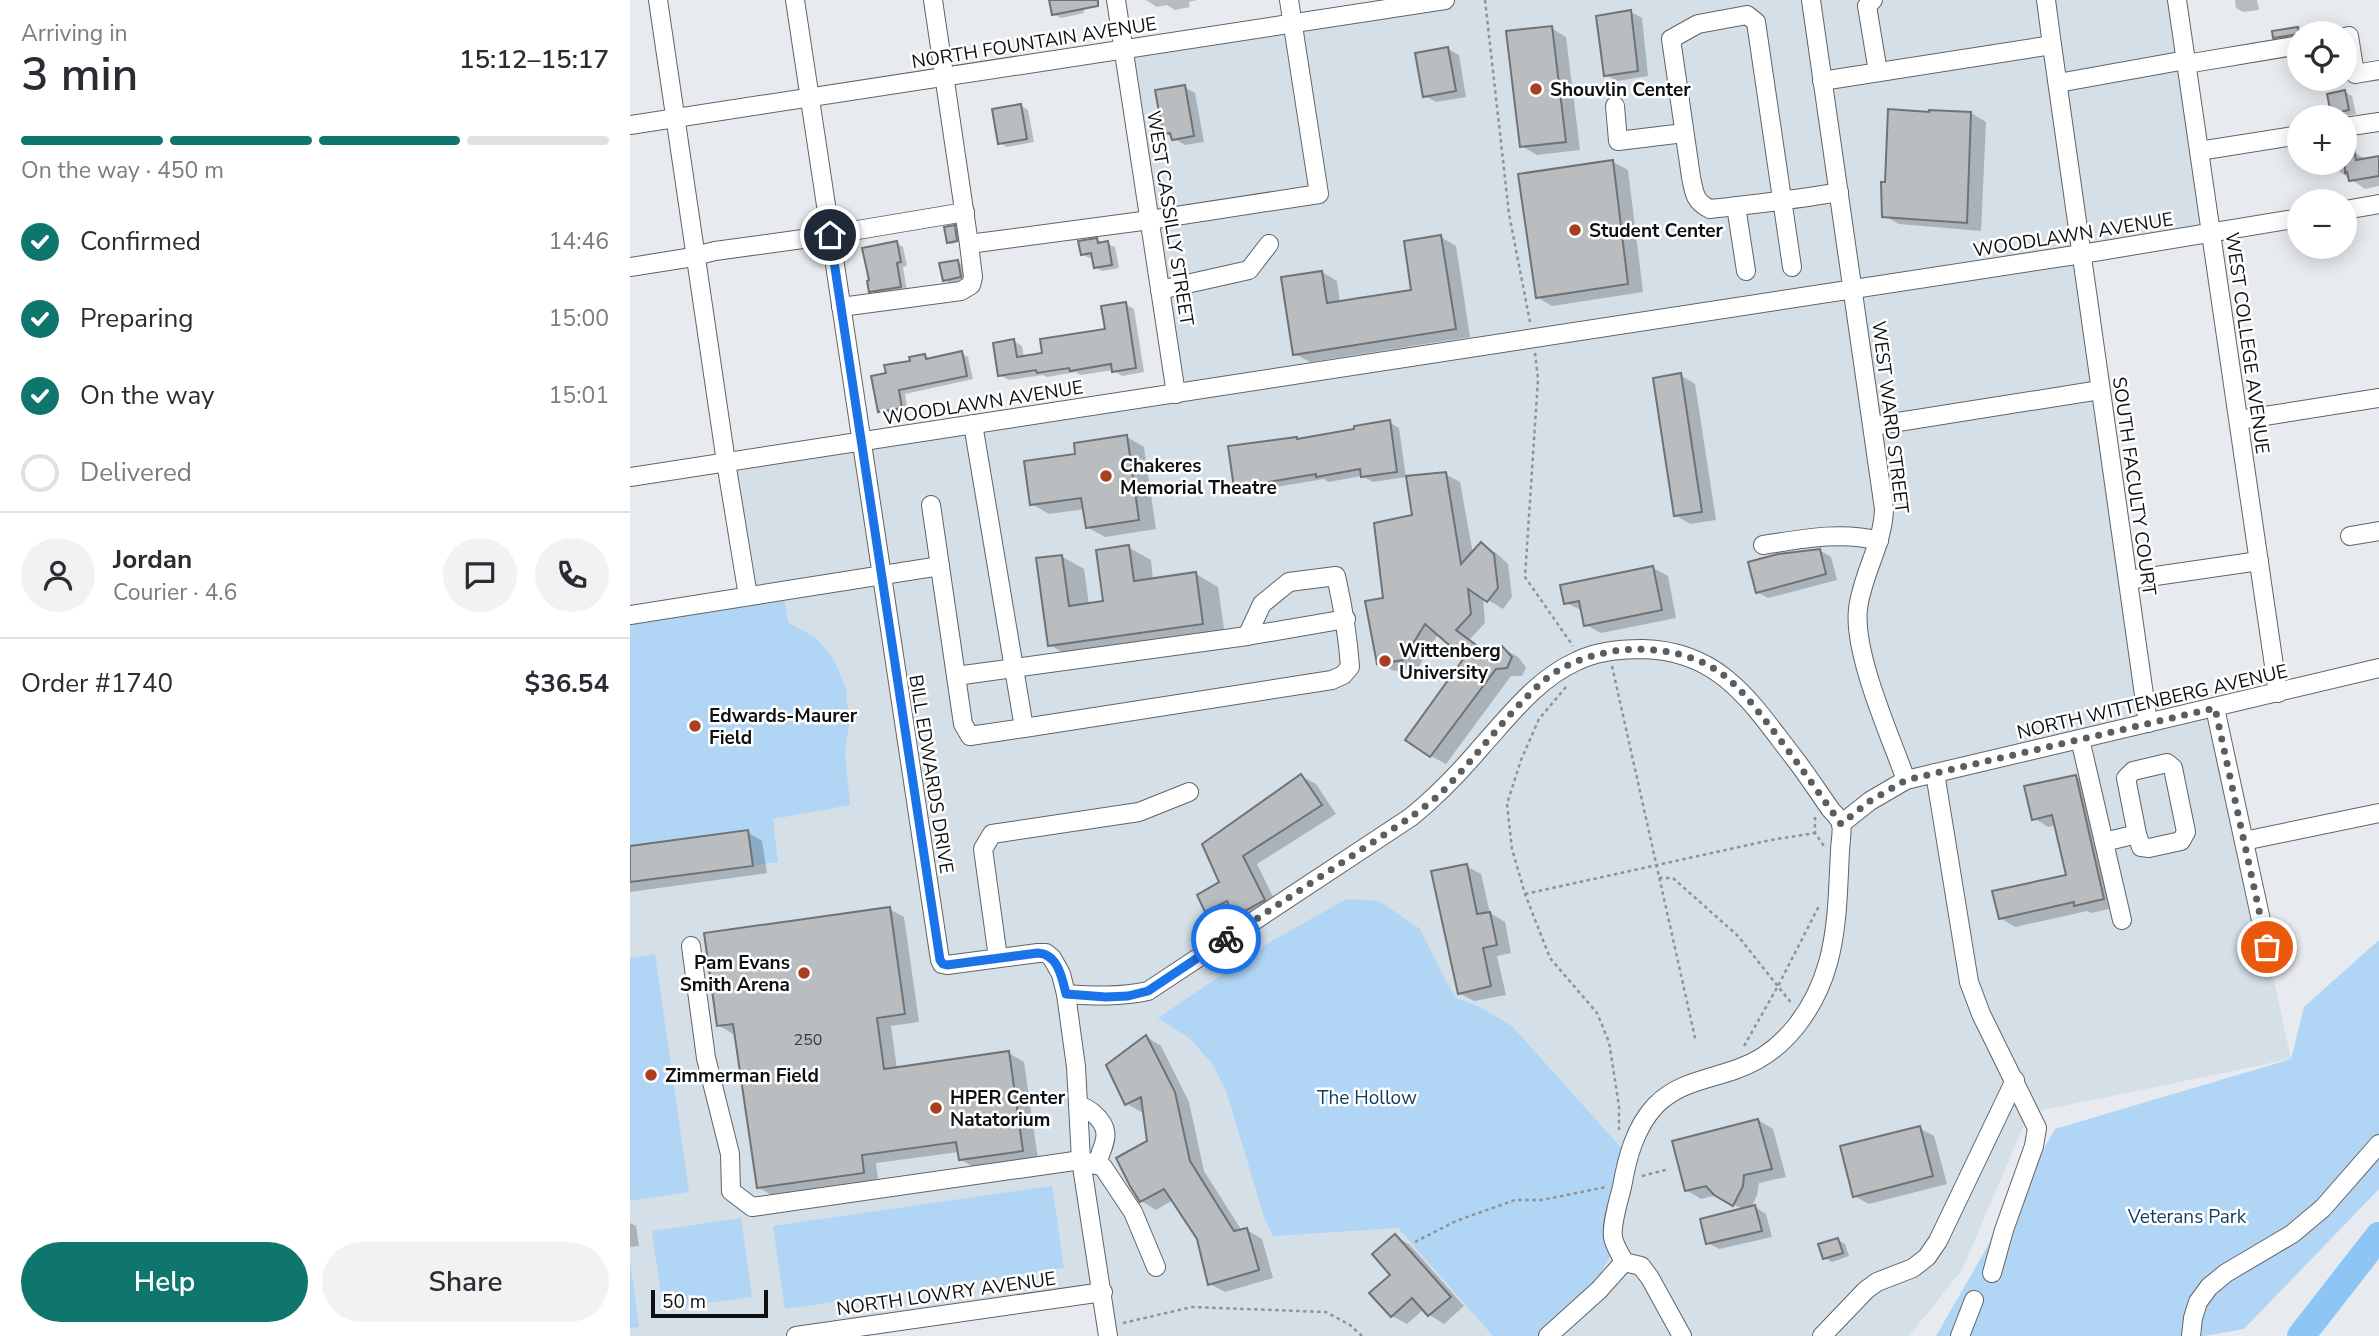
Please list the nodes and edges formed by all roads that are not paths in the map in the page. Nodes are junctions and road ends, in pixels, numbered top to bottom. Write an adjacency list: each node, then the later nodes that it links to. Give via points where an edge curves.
1 (658, 0): 24 (street)
2 (795, 0): 22 (street, BILL EDWARDS DRIVE)
3 (933, 0): 19 (street)
4 (1116, 0): 14 (street, WEST CASSILLY STREET)
5 (1289, 0): 11 (street)
6 (1445, 0): 11 (street, NORTH FOUNTAIN AVENUE)
7 (1811, 0): 20 (street, WEST WARD STREET)
8 (1874, 0): 17 (street, via 1867,6)
9 (2046, 0): 12 (street, SOUTH FACULTY COURT)
10 (2177, 0): 15 (street, WEST COLLEGE AVENUE)
11 (1293, 23): 14 (street, NORTH FOUNTAIN AVENUE); 37 (street, via 1319,194)
12 (2052, 45): 17 (street); 21 (street, SOUTH FACULTY COURT)
13 (2287, 47): 15 (street)
14 (1123, 49): 19 (street, NORTH FOUNTAIN AVENUE); 37 (street, WEST CASSILLY STREET)
15 (2186, 62): 21 (street); 30 (street, WEST COLLEGE AVENUE)
16 (2379, 71): 18 (street)
17 (1878, 72): 20 (street)
18 (2357, 74)
19 (943, 76): 22 (street, NORTH FOUNTAIN AVENUE); 36 (street)
20 (1822, 81): 31 (street, WEST WARD STREET)
21 (2058, 83): 43 (street, SOUTH FACULTY COURT)
22 (810, 99): 24 (street, NORTH FOUNTAIN AVENUE); 40 (street, BILL EDWARDS DRIVE)
23 (1615, 106): 28 (street, via 1618,141)
24 (676, 119): 26 (street, NORTH FOUNTAIN AVENUE); 44 (street)
25 (2379, 122): 27 (street)
26 (630, 125)
27 (2357, 125)
28 (1685, 133): 32 (street, via 1671,39 1698,24 1747,15 1756,22); 34 (street, via 1694,196 1700,205 1710,209)
29 (2287, 137): 30 (street)
30 (2199, 151): 39 (street, WEST COLLEGE AVENUE)
31 (1839, 192): 32 (street); 48 (street, WEST WARD STREET)
32 (1783, 200): 34 (street); 46 (street)
33 (2379, 204): 35 (street)
34 (1736, 206): 47 (street)
35 (2357, 208)
36 (965, 212): 40 (street); 41 (street)
37 (1150, 220): 41 (street); 49 (street, WEST CASSILLY STREET)
38 (2287, 220): 39 (street, WOODLAWN AVENUE)
39 (2211, 233): 43 (street, WOODLAWN AVENUE); 54 (street, WEST COLLEGE AVENUE)
40 (830, 235): 44 (street); 50 (street, BILL EDWARDS DRIVE)
41 (969, 244): 50 (street, via 973,277 966,290)
42 (1269, 244): 49 (street, via 1249,270)
43 (2082, 254): 48 (street, WOODLAWN AVENUE); 51 (street, SOUTH FACULTY COURT)
44 (696, 256): 45 (street); 58 (street)
45 (630, 267)
46 (1792, 267)
47 (1746, 271)
48 (1853, 288): 52 (street, WOODLAWN AVENUE); 56 (street, WEST WARD STREET)
49 (1160, 290): 52 (street, WEST CASSILLY STREET)
50 (841, 307): 57 (street, BILL EDWARDS DRIVE)
51 (2100, 390): 56 (street); 68 (street, SOUTH FACULTY COURT)
52 (1176, 394): 55 (street, WOODLAWN AVENUE)
53 (2379, 398): 54 (street)
54 (2239, 421): 65 (street, WEST COLLEGE AVENUE)
55 (973, 424): 57 (street, WOODLAWN AVENUE); 74 (street)
56 (1873, 426): 63 (street, WEST WARD STREET, via 1884,509)
57 (861, 441): 58 (street, WOODLAWN AVENUE); 67 (street, BILL EDWARDS DRIVE)
58 (726, 462): 59 (street, WOODLAWN AVENUE); 69 (street)
59 (630, 477)
60 (931, 505): 66 (street)
61 (2379, 531): 62 (street)
62 (2350, 536)
63 (1879, 541): 64 (street, via 1843,536); 82 (street, WEST WARD STREET, via 1863,586 1858,629)
64 (1763, 544)
65 (2259, 562): 68 (street); 76 (street, WEST COLLEGE AVENUE)
66 (940, 566): 67 (street); 75 (street)
67 (881, 575): 69 (street); 92 (street, BILL EDWARDS DRIVE, via 940,960 947,965)
68 (2127, 580): 78 (street, SOUTH FACULTY COURT)
69 (748, 596): 70 (street)
70 (630, 615)
71 (1346, 619): 72 (street); 72 (street, via 1336,576 1289,582 1262,604); 79 (street, via 1350,667 1332,680)
72 (1250, 630): 74 (street)
73 (2379, 668): 76 (street, NORTH WITTENBERG AVENUE)
74 (1014, 669): 75 (street); 79 (street)
75 (956, 676): 79 (street, via 963,724 970,736)
76 (2278, 693): 77 (street, NORTH WITTENBERG AVENUE)
77 (2215, 708): 78 (street, NORTH WITTENBERG AVENUE); 87 (street)
78 (2148, 723): 80 (street, NORTH WITTENBERG AVENUE)
79 (1024, 728)
80 (2080, 739): 81 (street, NORTH WITTENBERG AVENUE); 88 (street)
81 (1935, 773): 82 (street); 94 (street, via 1969,982)
82 (1906, 780): 85 (street)
83 (1189, 792): 92 (street, via 1139,812 992,834 983,849)
84 (2379, 813): 87 (street)
85 (1841, 824): 93 (street, via 1754,706 1718,671 1675,653 1643,649 1609,652 1582,659 1542,683 1439,794 1411,817 1148,991 1117,996); 98 (street, via 1835,928 1819,989 1792,1032 1774,1048 1738,1069 1674,1091 1646,1117 1623,1181 1612,1236)
86 (2137, 834): 86 (street, via 2141,847 2149,848 2181,841 2186,832 2167,763 2133,771 2126,778); 88 (street)
87 (2244, 841): 91 (street)
88 (2104, 842): 89 (street)
89 (2122, 920)
90 (691, 946): 97 (street, via 706,1058 730,1154 731,1191 752,1208)
91 (2267, 947)
92 (998, 958): 93 (street, BILL EDWARDS DRIVE, via 1046,953)
93 (1066, 994): 95 (street, BILL EDWARDS DRIVE)
94 (2015, 1080): 100 (street, via 2037,1128); 107 (street, via 1927,1257 1866,1290)
95 (1078, 1105): 97 (street, BILL EDWARDS DRIVE); 97 (street, via 1100,1119 1105,1128 1106,1140)
96 (2379, 1144): 109 (street, via 2323,1208 2292,1234 2209,1287 2198,1302)
97 (1089, 1162): 99 (street, via 1103,1167 1133,1212); 101 (street, BILL EDWARDS DRIVE)
98 (1624, 1262): 105 (street); 106 (street, via 1641,1266)
99 (1156, 1267)
100 (1992, 1273)
101 (1103, 1292): 103 (street, BILL EDWARDS DRIVE); 104 (street, NORTH LOWRY AVENUE)
102 (1974, 1300): 108 (street)
103 (1108, 1331)
104 (796, 1336)
105 (1548, 1336)
106 (1682, 1336)
107 (1822, 1336)
108 (1960, 1336)
109 (2191, 1336)

